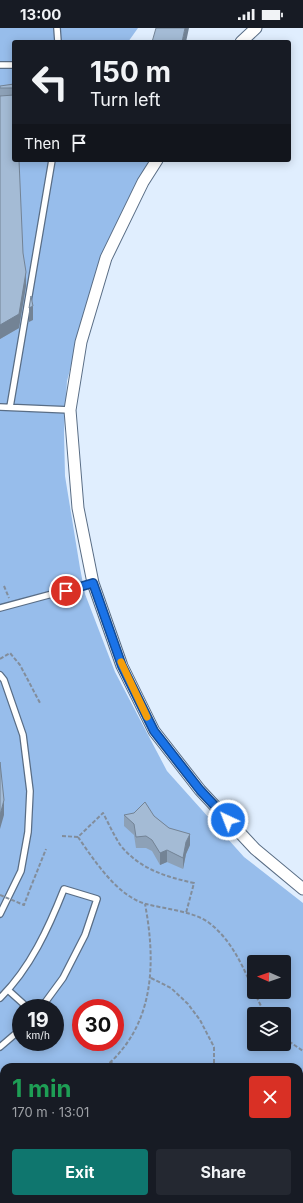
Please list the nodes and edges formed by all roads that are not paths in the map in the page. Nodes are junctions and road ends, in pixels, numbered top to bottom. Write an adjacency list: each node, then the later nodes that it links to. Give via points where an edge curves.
1 (57, 28): 3 (lane)
2 (256, 28): 4 (street)
3 (58, 40)
4 (243, 40)
5 (0, 65): 6 (lane)
6 (12, 65)
7 (52, 162): 10 (lane)
8 (157, 162): 11 (street, via 143,182 106,258 81,342)
9 (0, 407): 10 (lane)
10 (10, 407): 11 (lane)
11 (70, 410): 12 (street, via 78,508)
12 (93, 583): 13 (lane); 15 (street, via 122,666 154,731 200,790 245,838)
13 (0, 608)
14 (0, 675): 16 (lane, via 23,735 30,791 28,832 21,871)
15 (303, 889)
16 (0, 914)
17 (8, 990): 18 (lane); 19 (lane); 20 (lane, via 48,928 64,889 97,899 85,935 66,972)
18 (0, 998)
19 (18, 999)
20 (47, 999)
21 (12, 1037): 22 (lane)
22 (0, 1047)

